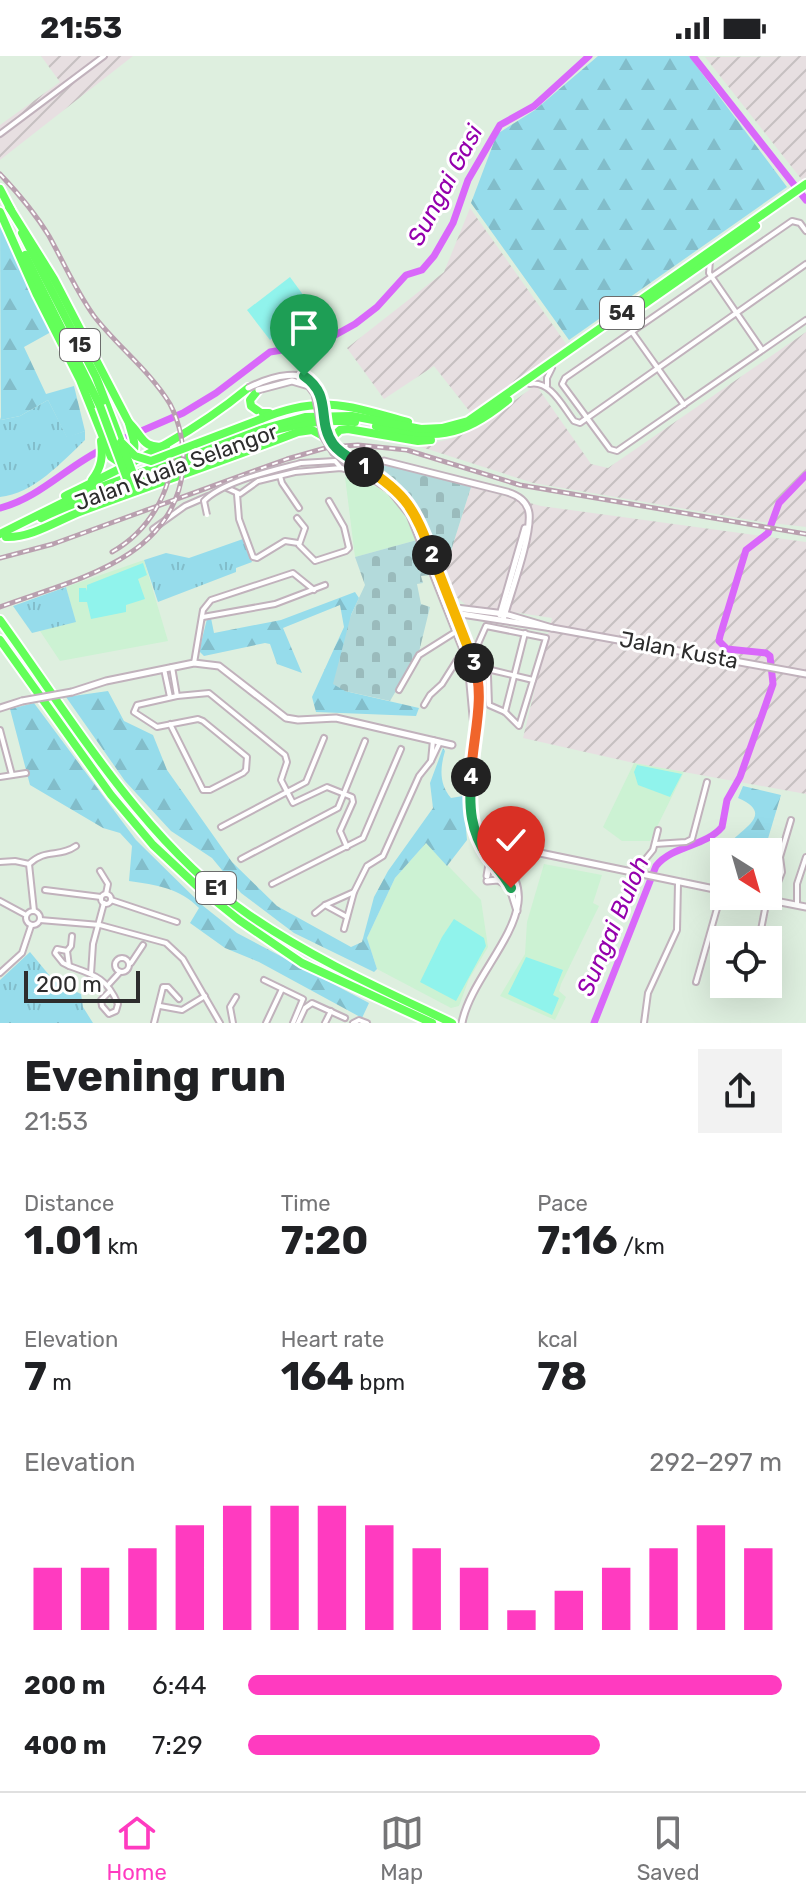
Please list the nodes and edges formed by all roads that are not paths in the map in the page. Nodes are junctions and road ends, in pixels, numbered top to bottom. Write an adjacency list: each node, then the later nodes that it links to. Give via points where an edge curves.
1 (104, 56): 2 (street)
2 (0, 134)
3 (805, 188): 5 (highway, 54)
4 (0, 189): 6 (highway, 15)
5 (792, 197): 8 (highway, 54); 27 (highway, 54, via 480,414)
6 (3, 209): 12 (highway, 15); 30 (highway, via 54,279); 33 (highway, via 37,295 80,380)
7 (806, 231): 11 (street, via 792,221)
8 (711, 258): 10 (highway, 54); 11 (street)
9 (806, 264): 13 (street)
10 (694, 271): 11 (street); 17 (highway, 54)
11 (710, 275): 13 (street); 15 (street)
12 (47, 290): 31 (highway, 15, via 96,377); 44 (highway, 15, bridge)
13 (736, 313): 16 (street); 18 (street)
14 (806, 320): 16 (street)
15 (632, 332): 18 (street); 24 (street, via 562,382)
16 (762, 350): 22 (street)
17 (552, 368): 19 (highway, 54); 20 (street)
18 (658, 368): 22 (street); 24 (street)
19 (530, 384): 20 (street); 26 (highway, 54)
20 (547, 386): 24 (street, via 577,423)
21 (253, 389): 23 (highway, via 250,400 256,411); 29 (main road, bridge, via 292,381 309,386); 29 (main road, bridge, via 278,378 304,376 321,393); 32 (highway)
22 (684, 405): 24 (street, via 619,450 610,449)
23 (277, 412): 27 (highway, via 331,403 424,426); 31 (highway, bridge, via 151,461 135,456)
24 (588, 418)
25 (355, 419): 26 (highway, 54, via 423,435 456,432); 27 (highway, 54, via 421,429); 28 (highway, Jalan Kuala Selangor / 54); 47 (highway, Jalan Kuala Selangor / 54, via 317,415 282,422)
26 (480, 422): 29 (highway, via 458,434 418,441 348,429)
27 (453, 426)
28 (269, 432): 42 (highway, via 256,444); 53 (highway, Jalan Kuala Selangor / 54, via 78,501)
29 (326, 438): 34 (main road, bridge); 42 (highway, via 305,430)
30 (137, 439): 32 (highway); 33 (highway, via 130,460 117,461)
31 (121, 442): 44 (highway, 15, bridge)
32 (166, 446): 43 (highway)
33 (106, 452): 43 (highway)
34 (337, 452): 35 (street); 41 (main road); 56 (main road, via 403,496)
35 (328, 461): 37 (street); 38 (street)
36 (384, 461): 51 (main road, via 514,494 527,506)
37 (304, 463): 39 (street); 49 (street, bridge, via 211,494 204,501)
38 (341, 468): 39 (street); 41 (street)
39 (302, 471): 40 (street)
40 (280, 475): 45 (street); 48 (street)
41 (369, 476): 60 (main road, via 399,498 410,515)
42 (172, 478): 44 (highway)
43 (89, 484): 47 (highway)
44 (135, 491): 53 (highway, via 29,533)
45 (237, 494): 52 (street, via 229,487 185,506); 54 (street, via 239,519 254,558 289,539)
46 (329, 501): 54 (street, via 349,548 315,561)
47 (49, 508): 53 (highway, Jalan Kuala Selangor / 54)
48 (299, 508)
49 (207, 515)
50 (297, 518): 54 (street, via 305,528)
51 (529, 520): 58 (main road); 62 (main road)
52 (153, 529)
53 (2, 537)
54 (299, 543)
55 (325, 585): 57 (street)
56 (445, 588): 59 (main road); 60 (main road)
57 (314, 590): 64 (street, via 275,604); 64 (street, via 290,574 212,599)
58 (507, 604): 62 (main road); 63 (main road)
59 (463, 607): 60 (main road, Jalan Kusta); 62 (main road, Jalan Kusta)
60 (452, 610): 61 (main road, Jalan Kusta); 67 (main road)
61 (479, 615): 62 (main road, Jalan Kusta); 67 (main road, via 468,617)
62 (502, 616): 63 (main road, Jalan Kusta); 66 (main road, Jalan Kusta)
63 (512, 616): 66 (main road, Jalan Kusta)
64 (203, 617): 72 (street)
65 (0, 620): 176 (highway, E1, via 120,787 203,878 310,954)
66 (552, 628): 77 (main road, Jalan Kusta)
67 (460, 631): 70 (main road); 71 (main road); 81 (street, via 419,655)
68 (525, 633): 76 (street, via 486,626 478,644); 78 (street); 80 (street, via 546,638)
69 (2, 644): 175 (highway, E1, via 111,795 198,887 302,963)
70 (464, 649): 84 (main road); 85 (street)
71 (473, 659): 75 (main road); 76 (main road)
72 (194, 663): 73 (main road); 92 (main road, via 225,670 286,718 336,718)
73 (172, 667): 74 (main road); 82 (street)
74 (164, 669): 83 (street); 86 (main road, bridge)
75 (476, 669): 76 (street); 79 (main road); 84 (main road)
76 (485, 669): 78 (street); 79 (main road); 87 (street, via 489,705)
77 (806, 674)
78 (514, 675): 80 (street); 87 (street)
79 (478, 680): 90 (main road)
80 (533, 680): 87 (street, via 521,725)
81 (399, 690)
82 (177, 696): 83 (street); 104 (street, via 209,693 285,755 280,778)
83 (170, 697): 88 (street, via 137,705 134,712 153,726)
84 (472, 701): 90 (main road)
85 (424, 705)
86 (0, 708)
87 (505, 712)
88 (170, 724): 88 (street, via 203,721 247,757 246,770 203,790)
89 (0, 730): 97 (street)
90 (474, 731): 111 (main road, via 471,817)
91 (324, 738): 104 (street, via 306,782)
92 (433, 740): 94 (main road); 98 (street)
93 (365, 741): 103 (street)
94 (440, 742): 95 (main road); 98 (street)
95 (452, 745)
96 (401, 749): 110 (street, via 365,836)
97 (2, 750): 100 (street)
98 (431, 761): 129 (street, via 419,776 384,855 367,866)
99 (26, 773): 100 (street)
100 (12, 775): 101 (street)
101 (0, 777)
102 (707, 782): 108 (street, via 692,839)
103 (343, 792): 104 (street, via 327,787 296,803); 110 (street, via 354,799 340,831); 117 (street, via 332,813)
104 (287, 793): 106 (street)
105 (791, 820): 112 (street)
106 (221, 827)
107 (658, 830): 108 (street)
108 (655, 844): 122 (street)
109 (76, 846): 119 (street, via 43,854)
110 (347, 847): 125 (street)
111 (484, 849): 116 (main road); 120 (main road)
112 (782, 850)
113 (540, 853): 114 (main road); 120 (main road, via 524,850); 122 (main road)
114 (522, 856): 120 (main road); 123 (main road)
115 (806, 857): 136 (street)
116 (490, 858): 120 (main road); 126 (main road, via 487,878)
117 (241, 859)
118 (1, 861): 119 (street)
119 (29, 864): 139 (street)
120 (503, 869): 123 (main road); 126 (main road)
121 (100, 871): 130 (street, via 108,884)
122 (634, 873): 124 (main road)
123 (515, 881): 140 (main road, via 521,902)
124 (678, 883): 127 (main road); 178 (street, via 677,930 648,993)
125 (272, 884)
126 (511, 888): 140 (main road)
127 (710, 889)
128 (45, 890): 130 (street)
129 (354, 892): 135 (street); 143 (street)
130 (104, 896): 131 (street); 134 (street)
131 (111, 900): 134 (street); 145 (street)
132 (0, 901): 142 (street)
133 (782, 902): 136 (main road)
134 (104, 903): 146 (street)
135 (325, 905): 141 (street); 143 (street)
136 (797, 905): 137 (main road)
137 (806, 907)
138 (717, 910): 158 (street)
139 (34, 911): 142 (street); 144 (street)
140 (517, 911): 177 (main road, via 474,988)
141 (315, 913)
142 (26, 915): 147 (street)
143 (348, 917): 148 (street)
144 (40, 920): 146 (street); 147 (street)
145 (177, 922)
146 (100, 925): 156 (street); 161 (street, via 166,943 183,959)
147 (31, 926): 155 (street, via 22,953)
148 (344, 929)
149 (72, 936): 151 (street)
150 (143, 945): 152 (street)
151 (67, 951): 153 (street); 153 (street, via 55,951)
152 (130, 964): 154 (street); 154 (street, via 118,959 115,967)
153 (69, 966): 156 (street)
154 (120, 972): 159 (street)
155 (0, 973)
156 (91, 974): 159 (street)
157 (264, 980): 160 (street)
158 (696, 982)
159 (110, 988): 159 (street, via 118,1004 111,1014 101,1003)
160 (282, 988): 170 (street); 171 (street, via 303,999)
161 (205, 996): 164 (street, via 182,1010); 168 (street)
162 (236, 997): 169 (street, via 230,1007)
163 (179, 999): 164 (street, via 165,986)
164 (160, 1006): 167 (street)
165 (331, 1011): 166 (street); 171 (street, via 309,1004); 172 (street)
166 (345, 1018)
167 (154, 1023)
168 (220, 1023)
169 (233, 1023)
170 (266, 1023)
171 (295, 1023)
172 (325, 1023)
173 (353, 1023): 174 (street)
174 (367, 1023)
175 (432, 1023)
176 (452, 1023)
177 (462, 1023)
178 (644, 1023)

